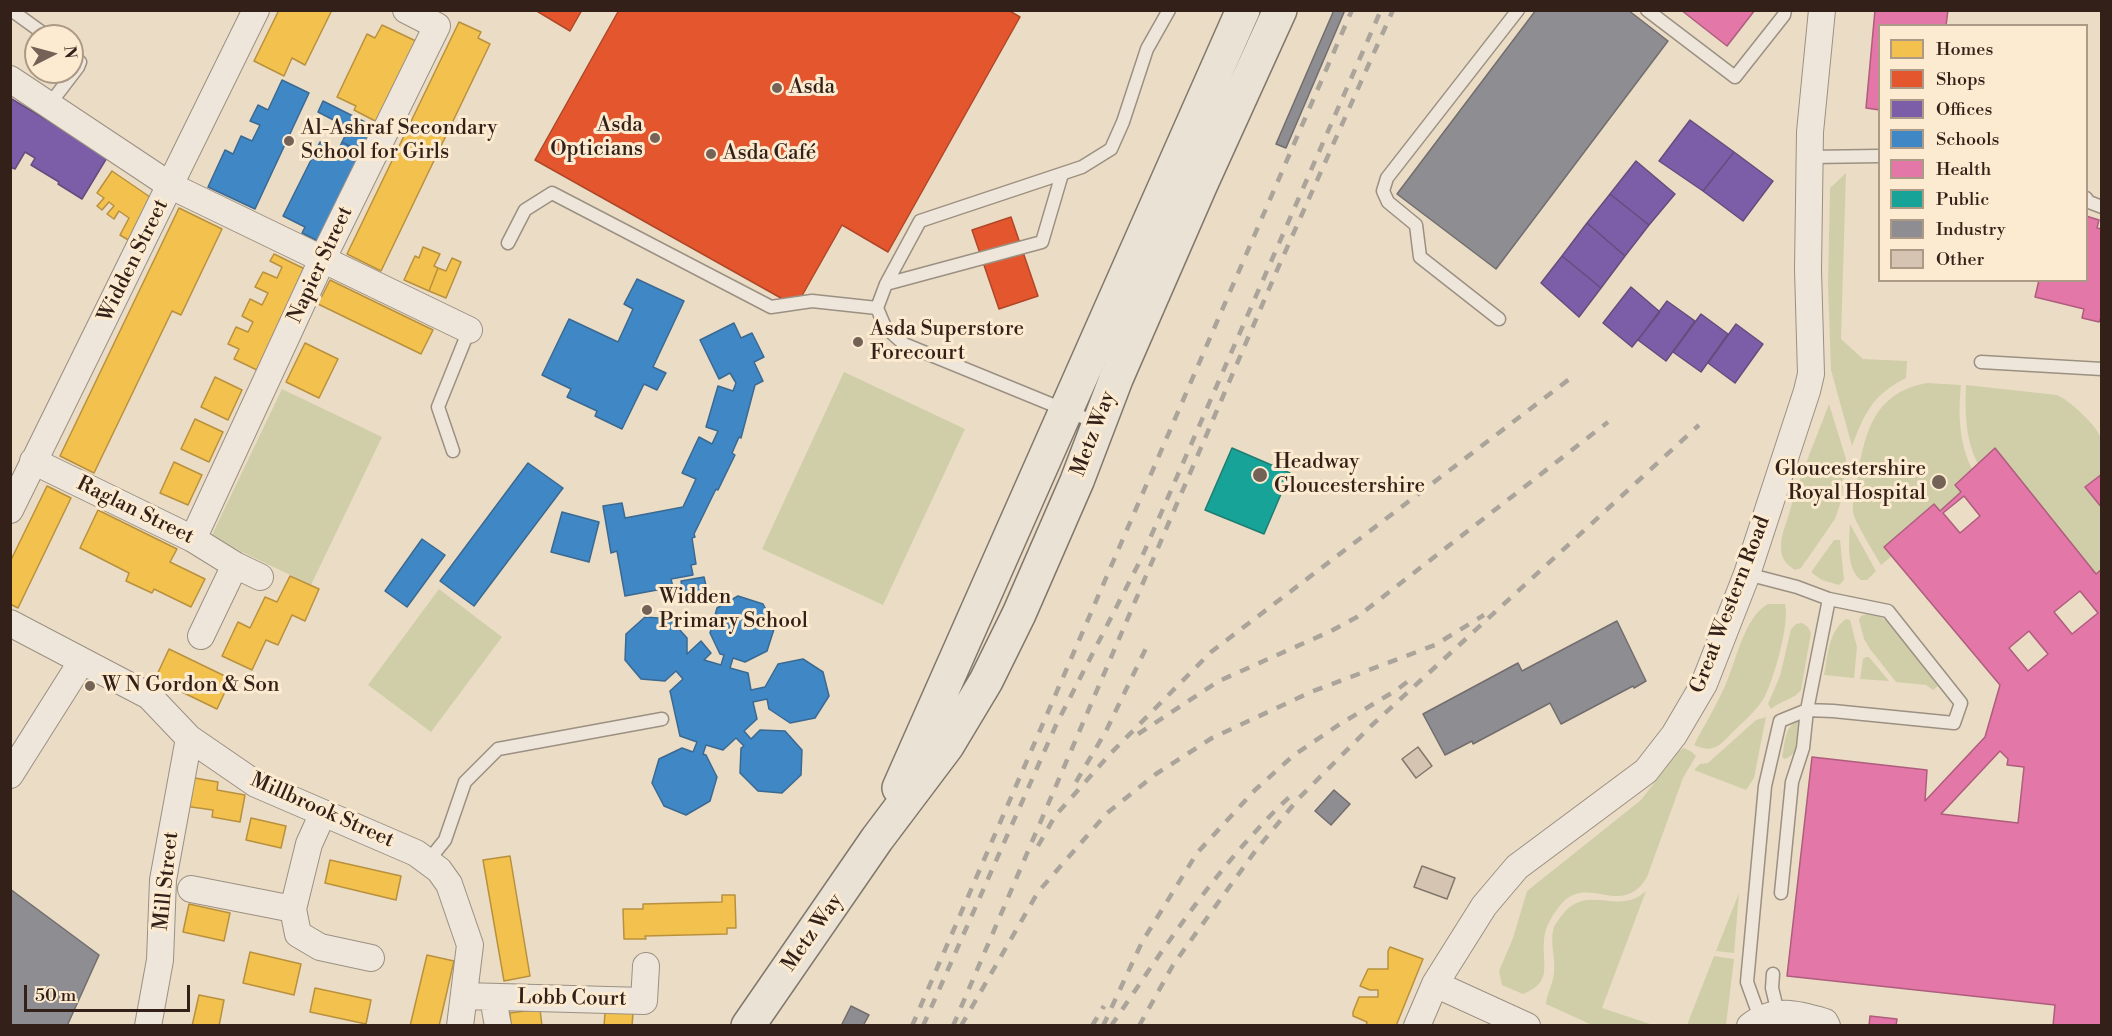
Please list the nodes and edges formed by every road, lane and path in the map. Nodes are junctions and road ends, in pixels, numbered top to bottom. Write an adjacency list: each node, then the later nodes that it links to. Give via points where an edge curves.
1 (11, 10): 11 (lane)
2 (256, 10): 18 (street, Widden Street)
3 (406, 10): 22 (street, Napier Street, via 438,26)
4 (1169, 10): 17 (lane, via 1148,49 1111,149)
5 (1243, 10): 29 (main road, Metz Way)
6 (1280, 10): 30 (main road, Metz Way)
7 (1518, 10): 25 (lane, via 1387,178 1383,190 1388,202 1416,225 1420,257)
8 (1647, 10): 9 (lane, via 1735,77)
9 (1785, 10)
10 (1822, 10): 16 (street, Great Western Road)
11 (30, 24)
12 (10, 79): 14 (street)
13 (65, 84): 14 (lane)
14 (49, 105): 18 (street)
15 (1878, 156): 16 (lane)
16 (1810, 157): 36 (street, Great Western Road, via 1811,374)
17 (1062, 174): 23 (lane, via 920,221); 23 (lane, via 1042,243)
18 (171, 186): 22 (street); 32 (street, Widden Street)
19 (2088, 201): 20 (lane)
20 (2102, 207)
21 (508, 243): 24 (lane, via 525,210 552,193 771,307 812,301)
22 (322, 260): 26 (street); 34 (street, Napier Street)
23 (886, 284): 24 (lane)
24 (877, 308): 29 (lane, via 885,327 904,344)
25 (1499, 319)
26 (469, 330): 31 (lane, via 438,407)
27 (1981, 362): 28 (lane)
28 (2102, 369)
29 (1065, 410): 30 (lane); 47 (main road, Metz Way)
30 (1098, 424): 47 (main road, Metz Way, via 1019,614 986,681 947,746)
31 (453, 451)
32 (33, 461): 33 (street, Widden Street); 34 (street, Raglan Street)
33 (10, 510)
34 (193, 539): 35 (street, Raglan Street)
35 (235, 565): 37 (street, Raglan Street); 40 (street)
36 (1747, 574): 38 (lane); 55 (street, Great Western Road, via 1704,684 1674,735 1646,771 1517,867 1484,906)
37 (260, 577)
38 (1829, 599): 42 (lane); 42 (lane, via 1888,611 1961,703 1954,723)
39 (10, 623): 41 (street, Millbrook Street)
40 (201, 636)
41 (82, 661): 44 (street, Millbrook Street, via 149,696); 45 (street)
42 (1807, 710): 50 (lane, via 1803,748 1792,782); 58 (lane, via 1780,721 1765,786 1747,982)
43 (662, 719): 48 (lane, via 498,749 465,782 445,840)
44 (189, 738): 46 (street, Millbrook Street, via 256,784); 59 (street, Mill Street, via 163,880 160,960)
45 (10, 775)
46 (323, 813): 48 (street, Millbrook Street); 51 (street, via 309,844)
47 (877, 839): 62 (main road, Metz Way)
48 (428, 861): 56 (street, Millbrook Street, via 449,884 470,945)
49 (191, 889): 51 (street)
50 (1781, 893)
51 (293, 909): 52 (street, via 298,934 320,947)
52 (372, 958)
53 (646, 966): 57 (street, Lobb Court, via 644,1001)
54 (1773, 974): 58 (lane)
55 (1435, 984): 63 (street, Great Western Road); 64 (street)
56 (464, 996): 57 (street, Lobb Court); 60 (street, Millbrook Street)
57 (494, 998): 61 (street)
58 (1763, 1019): 65 (street, via 1799,1014)
59 (148, 1026)
60 (460, 1026)
61 (498, 1026)
62 (748, 1026)
63 (1417, 1026)
64 (1527, 1026)
65 (1827, 1026)

